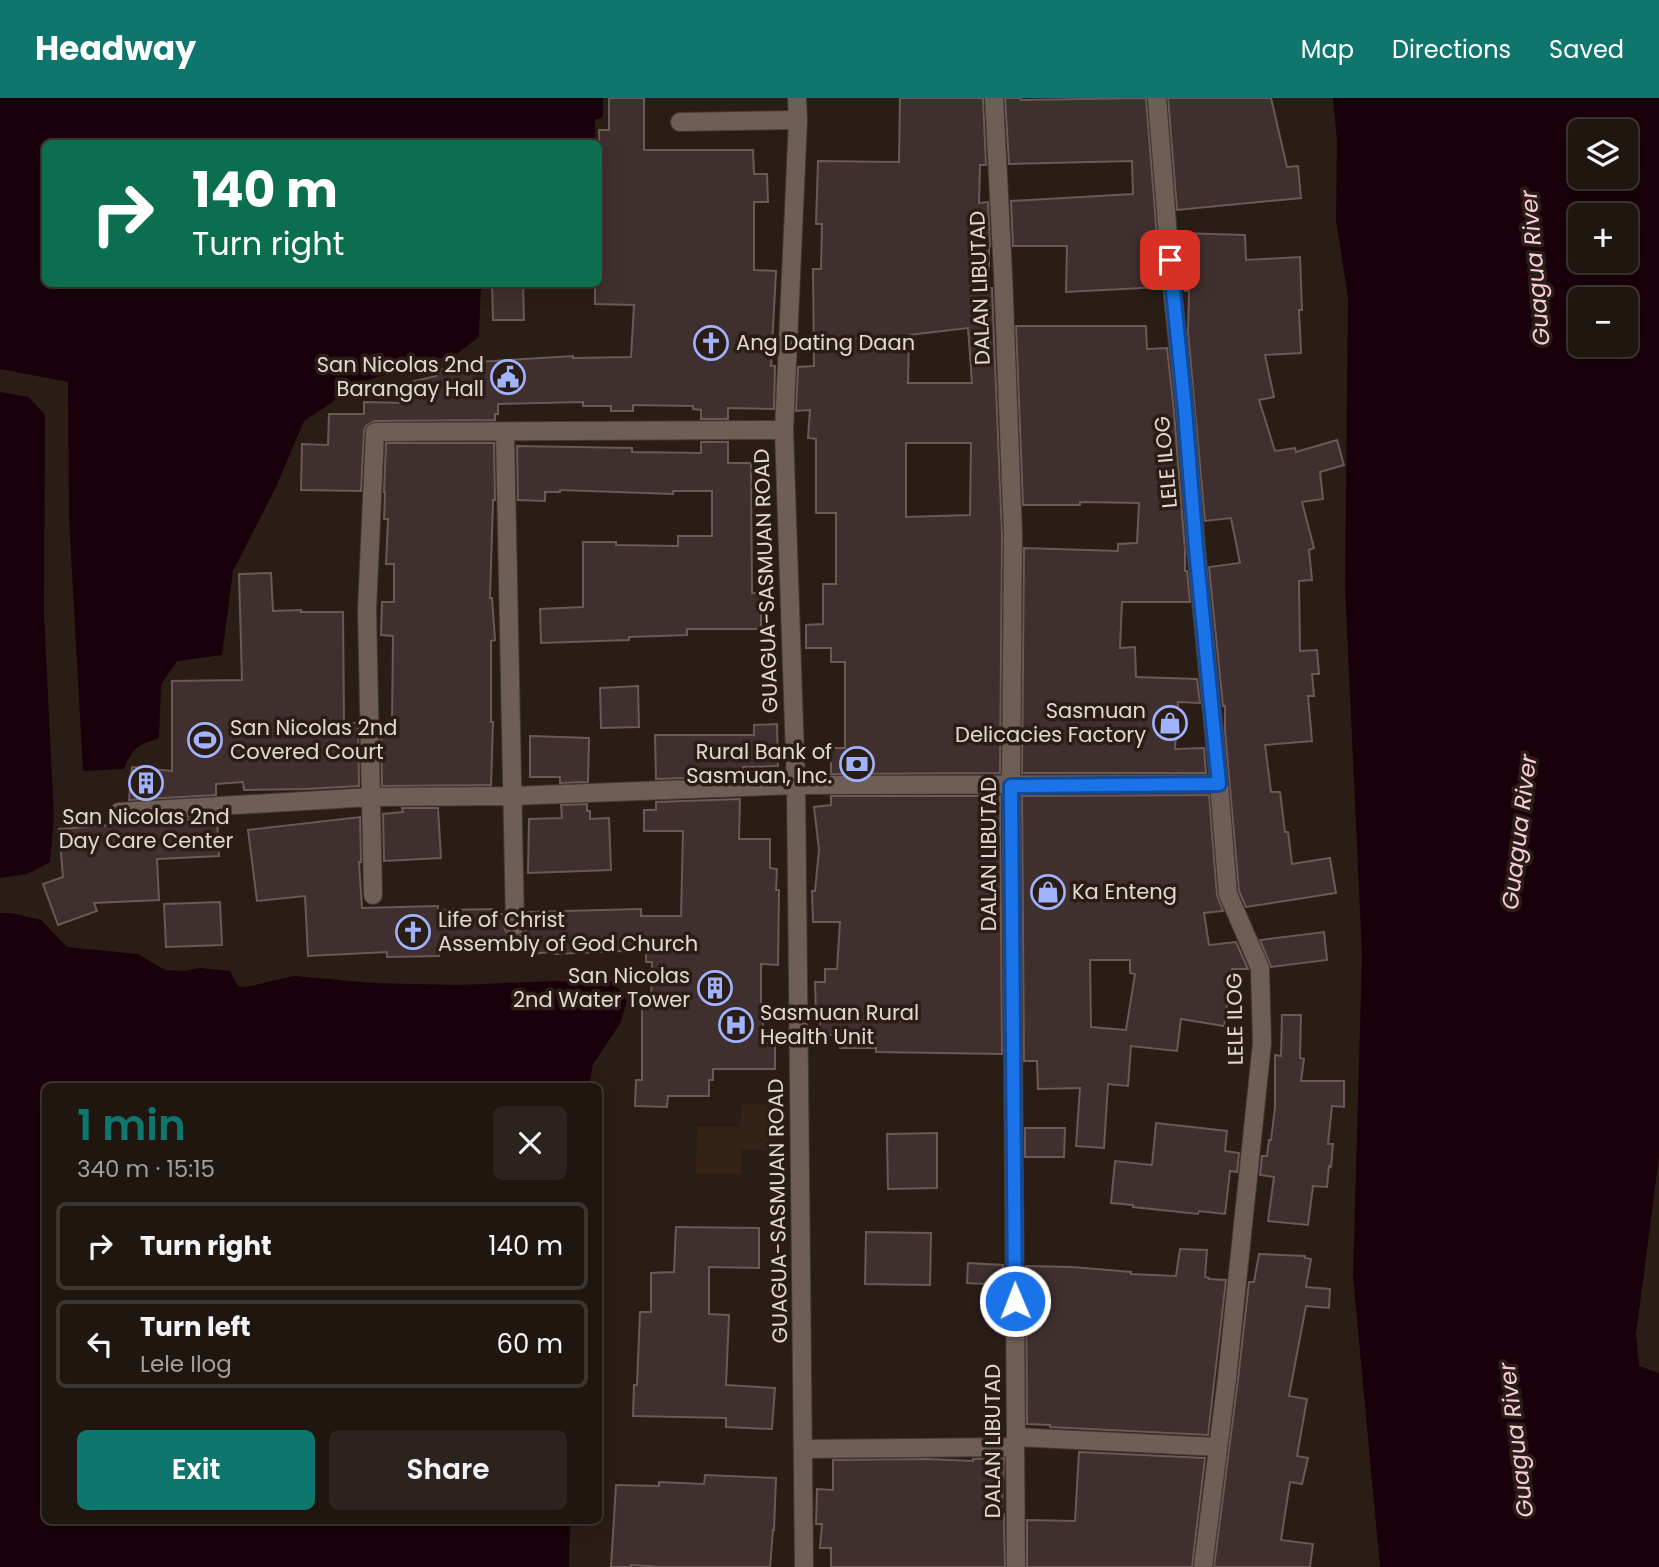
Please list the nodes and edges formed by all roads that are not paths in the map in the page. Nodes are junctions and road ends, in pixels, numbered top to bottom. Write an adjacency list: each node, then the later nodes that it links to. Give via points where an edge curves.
1 (797, 98): 4 (street, GUAGUA-SASMUAN ROAD)
2 (994, 98): 10 (street, DALAN LIBUTAD, via 1013,535)
3 (1157, 98): 8 (street, LELE ILOG)
4 (798, 121): 5 (street); 6 (street, GUAGUA-SASMUAN ROAD)
5 (680, 122)
6 (784, 430): 7 (street); 9 (street, GUAGUA-SASMUAN ROAD)
7 (505, 432): 11 (street); 12 (street, via 375,432 367,610)
8 (1219, 784): 10 (street); 17 (street, LELE ILOG, via 1228,894 1260,968 1262,1043)
9 (796, 785): 10 (street); 11 (street); 18 (street, GUAGUA-SASMUAN ROAD)
10 (1011, 786): 16 (street, DALAN LIBUTAD)
11 (512, 796): 12 (street); 15 (street)
12 (371, 797): 13 (street); 14 (street)
13 (119, 812)
14 (373, 895)
15 (515, 926)
16 (1016, 1442): 17 (street); 18 (street); 20 (street, DALAN LIBUTAD)
17 (1218, 1447): 21 (street, LELE ILOG)
18 (804, 1449): 19 (street, GUAGUA-SASMUAN ROAD)
19 (804, 1567)
20 (1016, 1567)
21 (1203, 1567)

